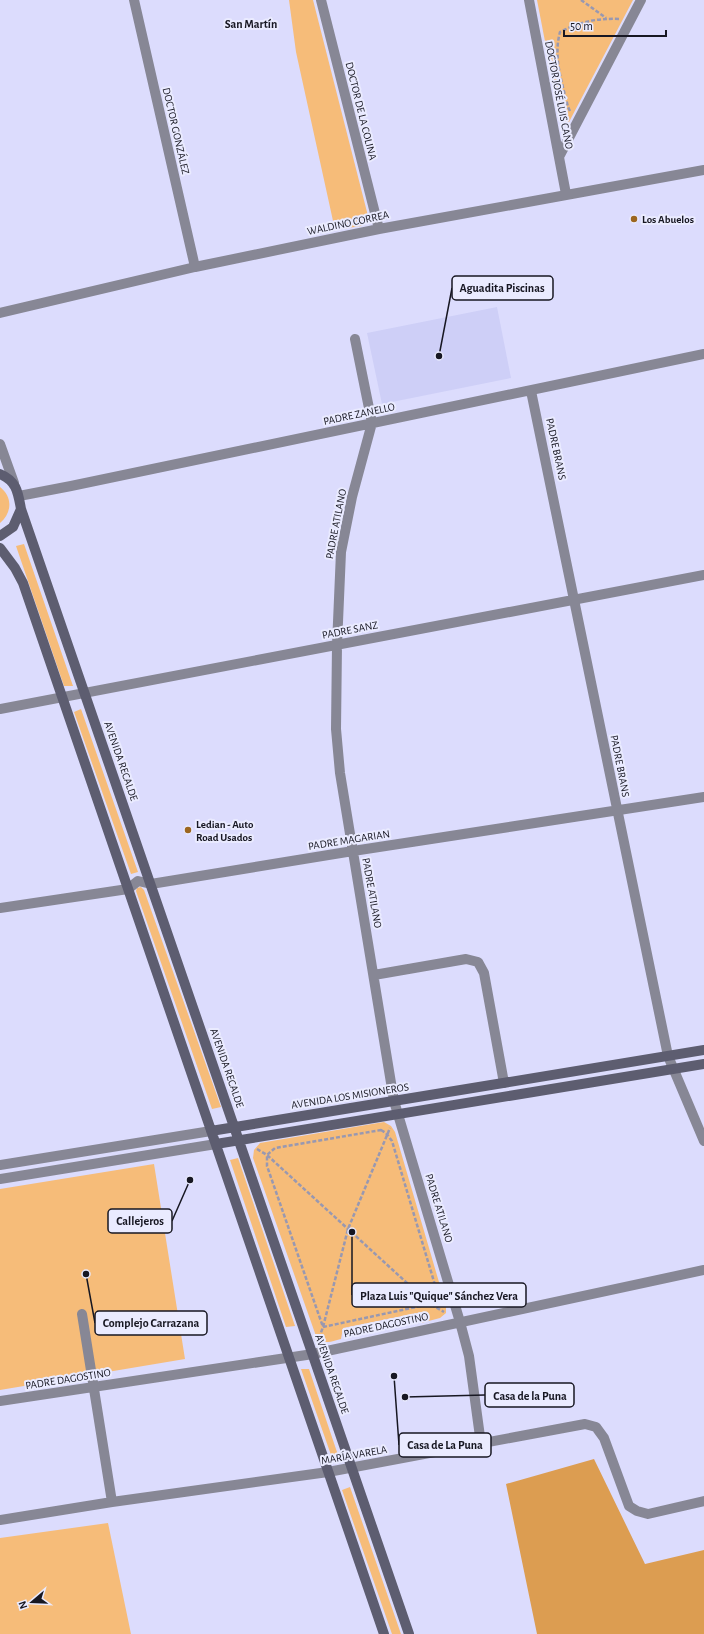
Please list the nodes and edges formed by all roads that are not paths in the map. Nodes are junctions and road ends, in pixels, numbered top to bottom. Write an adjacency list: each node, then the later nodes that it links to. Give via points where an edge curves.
1 (134, 0): 9 (street, DOCTOR GONZÁLEZ)
2 (321, 0): 8 (street, DOCTOR DE LA COLINA)
3 (529, 0): 5 (street, DOCTOR JOSÉ LUIS CANO)
4 (641, 0): 5 (street)
5 (559, 157): 7 (street, DOCTOR JOSÉ LUIS CANO)
6 (704, 170): 7 (street, WALDINO CORREA)
7 (566, 194): 8 (street, WALDINO CORREA)
8 (379, 229): 9 (street, WALDINO CORREA)
9 (195, 267): 10 (street, WALDINO CORREA)
10 (0, 313)
11 (355, 339): 14 (street, PADRE ATILANO)
12 (704, 354): 13 (street, PADRE ZANELLO)
13 (531, 390): 14 (street, PADRE ZANELLO); 23 (street, PADRE BRANS)
14 (372, 423): 18 (street, PADRE ZANELLO); 24 (street, PADRE ATILANO, via 352,497 341,552)
15 (0, 444): 17 (street)
16 (0, 474): 17 (main road)
17 (14, 483): 18 (main road, AVENIDA RECALDE)
18 (19, 496): 19 (main road, AVENIDA RECALDE)
19 (22, 509): 20 (main road, via 13,527); 25 (main road, AVENIDA RECALDE)
20 (0, 536)
21 (0, 548): 26 (main road, via 15,568 22,584)
22 (704, 575): 23 (street, PADRE SANZ)
23 (575, 600): 24 (street, PADRE SANZ); 29 (street, PADRE BRANS)
24 (337, 645): 25 (street, PADRE SANZ); 30 (street, PADRE ATILANO, via 336,729 340,773)
25 (85, 693): 26 (street, PADRE SANZ); 31 (main road, AVENIDA RECALDE)
26 (62, 697): 27 (street, PADRE SANZ); 32 (main road)
27 (0, 710)
28 (704, 797): 29 (street, PADRE MAGARIAN)
29 (617, 811): 30 (street, PADRE MAGARIAN); 36 (street, PADRE BRANS)
30 (353, 851): 31 (street, PADRE MAGARIAN); 34 (street, PADRE ATILANO)
31 (151, 884): 32 (street, PADRE MAGARIAN, via 138,881); 42 (main road, AVENIDA RECALDE)
32 (128, 889): 33 (street, PADRE MAGARIAN); 43 (main road)
33 (0, 908)
34 (374, 975): 39 (street, via 466,959 478,962 484,973); 40 (street, PADRE ATILANO)
35 (704, 1050): 36 (main road, AVENIDA LOS MISIONEROS)
36 (668, 1056): 38 (street, PADRE BRANS); 39 (main road, AVENIDA LOS MISIONEROS)
37 (704, 1064): 38 (main road)
38 (672, 1069): 41 (main road); 45 (street, PADRE BRANS)
39 (504, 1083): 40 (main road, AVENIDA LOS MISIONEROS)
40 (394, 1101): 41 (street, PADRE ATILANO); 42 (main road, AVENIDA LOS MISIONEROS)
41 (398, 1114): 44 (main road); 51 (street, PADRE ATILANO)
42 (235, 1127): 43 (main road, AVENIDA LOS MISIONEROS); 44 (main road, AVENIDA RECALDE)
43 (211, 1131): 46 (main road); 47 (street, AVENIDA LOS MISIONEROS)
44 (239, 1140): 46 (main road); 52 (main road, AVENIDA RECALDE)
45 (704, 1141)
46 (216, 1144): 48 (street); 53 (main road)
47 (0, 1165)
48 (0, 1179)
49 (704, 1270): 51 (street, PADRE DAGOSTINO)
50 (82, 1314): 54 (street)
51 (460, 1322): 52 (street, PADRE DAGOSTINO); 56 (street, PADRE ATILANO, via 468,1356)
52 (313, 1354): 53 (street, PADRE DAGOSTINO); 57 (main road, AVENIDA RECALDE)
53 (289, 1358): 54 (street, PADRE DAGOSTINO); 58 (main road)
54 (94, 1387): 55 (street, PADRE DAGOSTINO); 60 (street)
55 (0, 1401)
56 (481, 1444): 57 (street, MARÍA VARELA); 59 (street, MARÍA VARELA, via 585,1424 596,1427 604,1438 630,1506 637,1511 648,1514)
57 (352, 1468): 58 (street, MARÍA VARELA); 63 (main road, AVENIDA RECALDE)
58 (328, 1472): 60 (street, MARÍA VARELA); 62 (main road)
59 (704, 1500)
60 (112, 1502): 61 (street, MARÍA VARELA)
61 (0, 1520)
62 (384, 1634)
63 (409, 1634)

